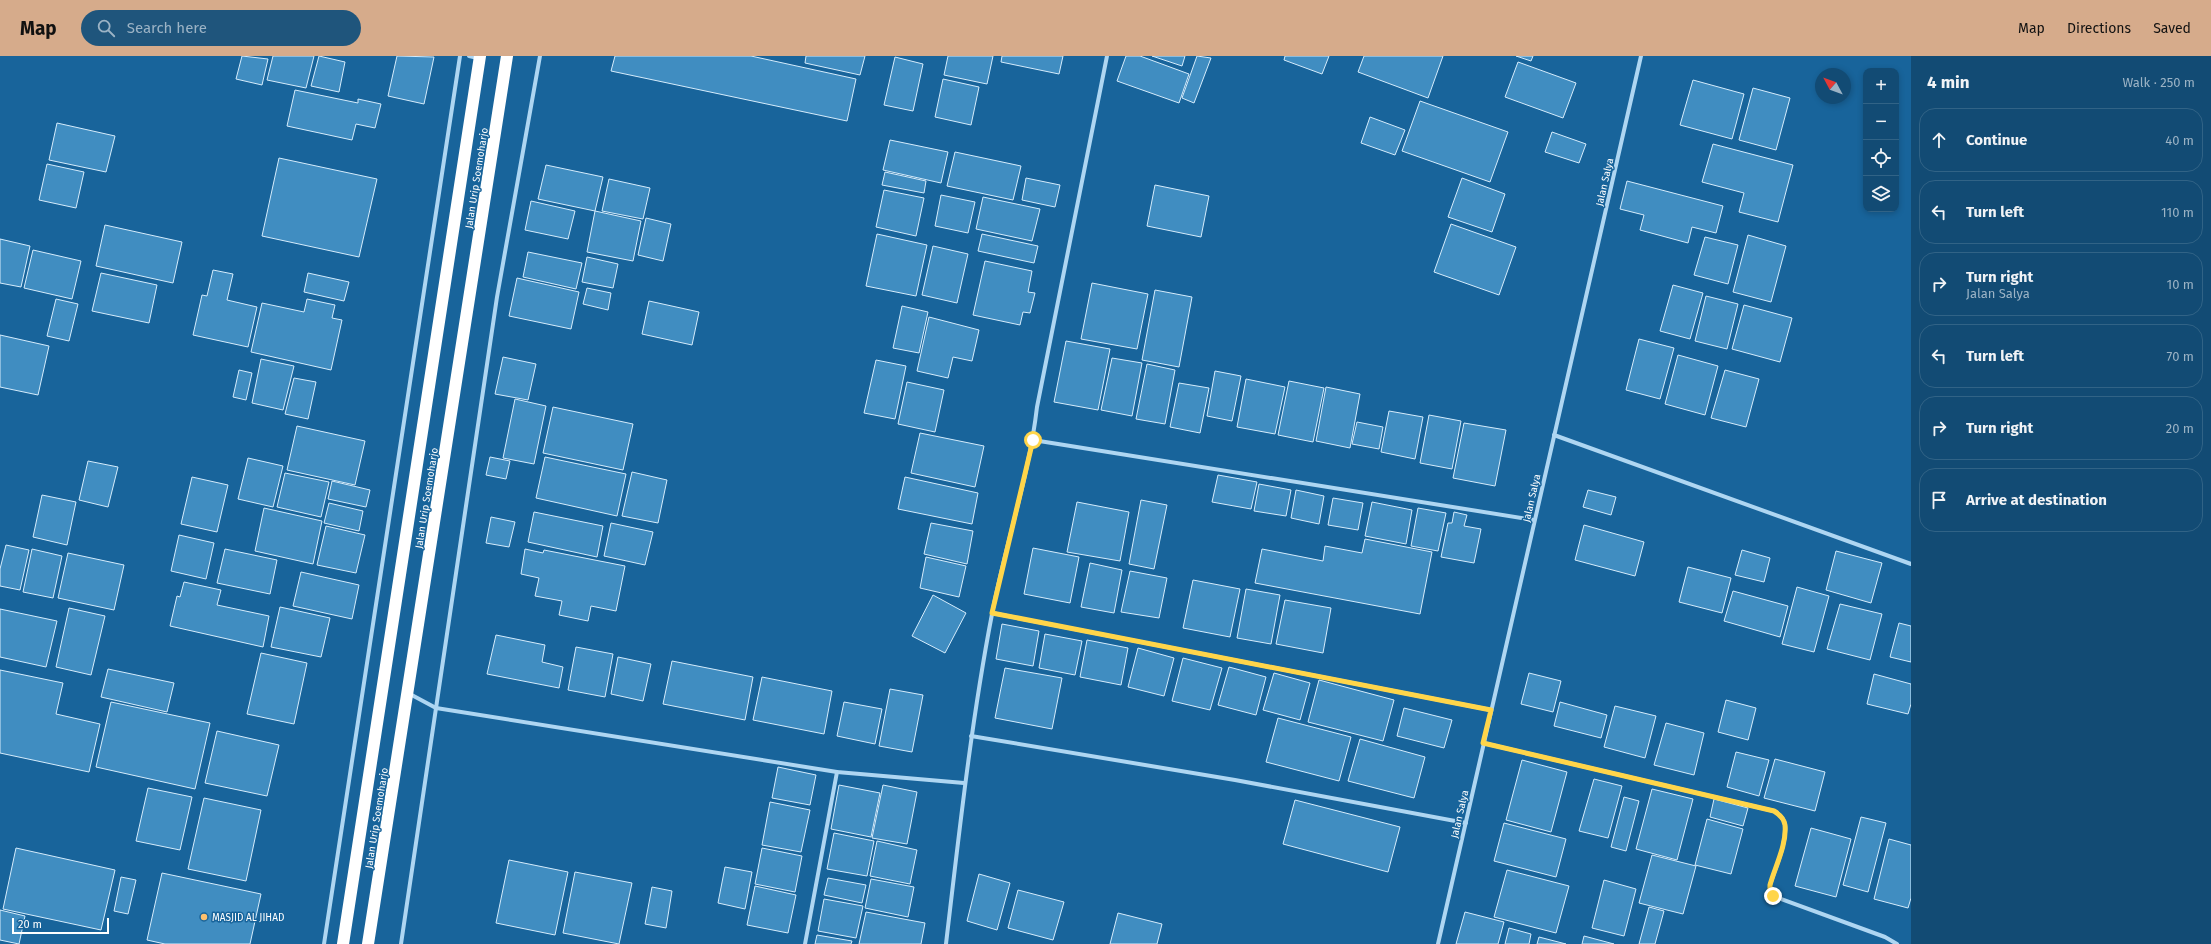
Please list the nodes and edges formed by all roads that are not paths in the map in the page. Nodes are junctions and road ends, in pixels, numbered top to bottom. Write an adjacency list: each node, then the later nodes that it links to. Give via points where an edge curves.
1 (460, 56): 20 (street)
2 (507, 56): 12 (highway, Jalan Urip Soemoharjo)
3 (540, 56): 13 (street, via 497,297)
4 (1107, 56): 8 (street, via 1037,407)
5 (1641, 56): 7 (street, Jalan Salya)
6 (476, 57): 21 (highway, Jalan Urip Soemoharjo)
7 (1554, 434): 9 (street, Jalan Salya); 10 (street)
8 (1033, 440): 9 (street); 11 (street)
9 (1534, 520): 14 (street, Jalan Salya)
10 (1911, 564)
11 (992, 613): 14 (street); 15 (street)
12 (408, 692): 13 (street); 22 (highway, Jalan Urip Soemoharjo)
13 (436, 708): 17 (street); 23 (street)
14 (1491, 710): 16 (street, Jalan Salya)
15 (970, 736): 18 (street); 19 (street, via 1235,780)
16 (1483, 743): 19 (street, Jalan Salya); 27 (street, via 1774,811 1781,815 1785,824 1770,885 1773,896 1885,937)
17 (837, 772): 18 (street); 24 (street)
18 (964, 783): 25 (street)
19 (1466, 823): 26 (street, Jalan Salya)
20 (324, 944)
21 (343, 944)
22 (368, 944)
23 (401, 944)
24 (805, 944)
25 (946, 944)
26 (1438, 944)
27 (1897, 944)

